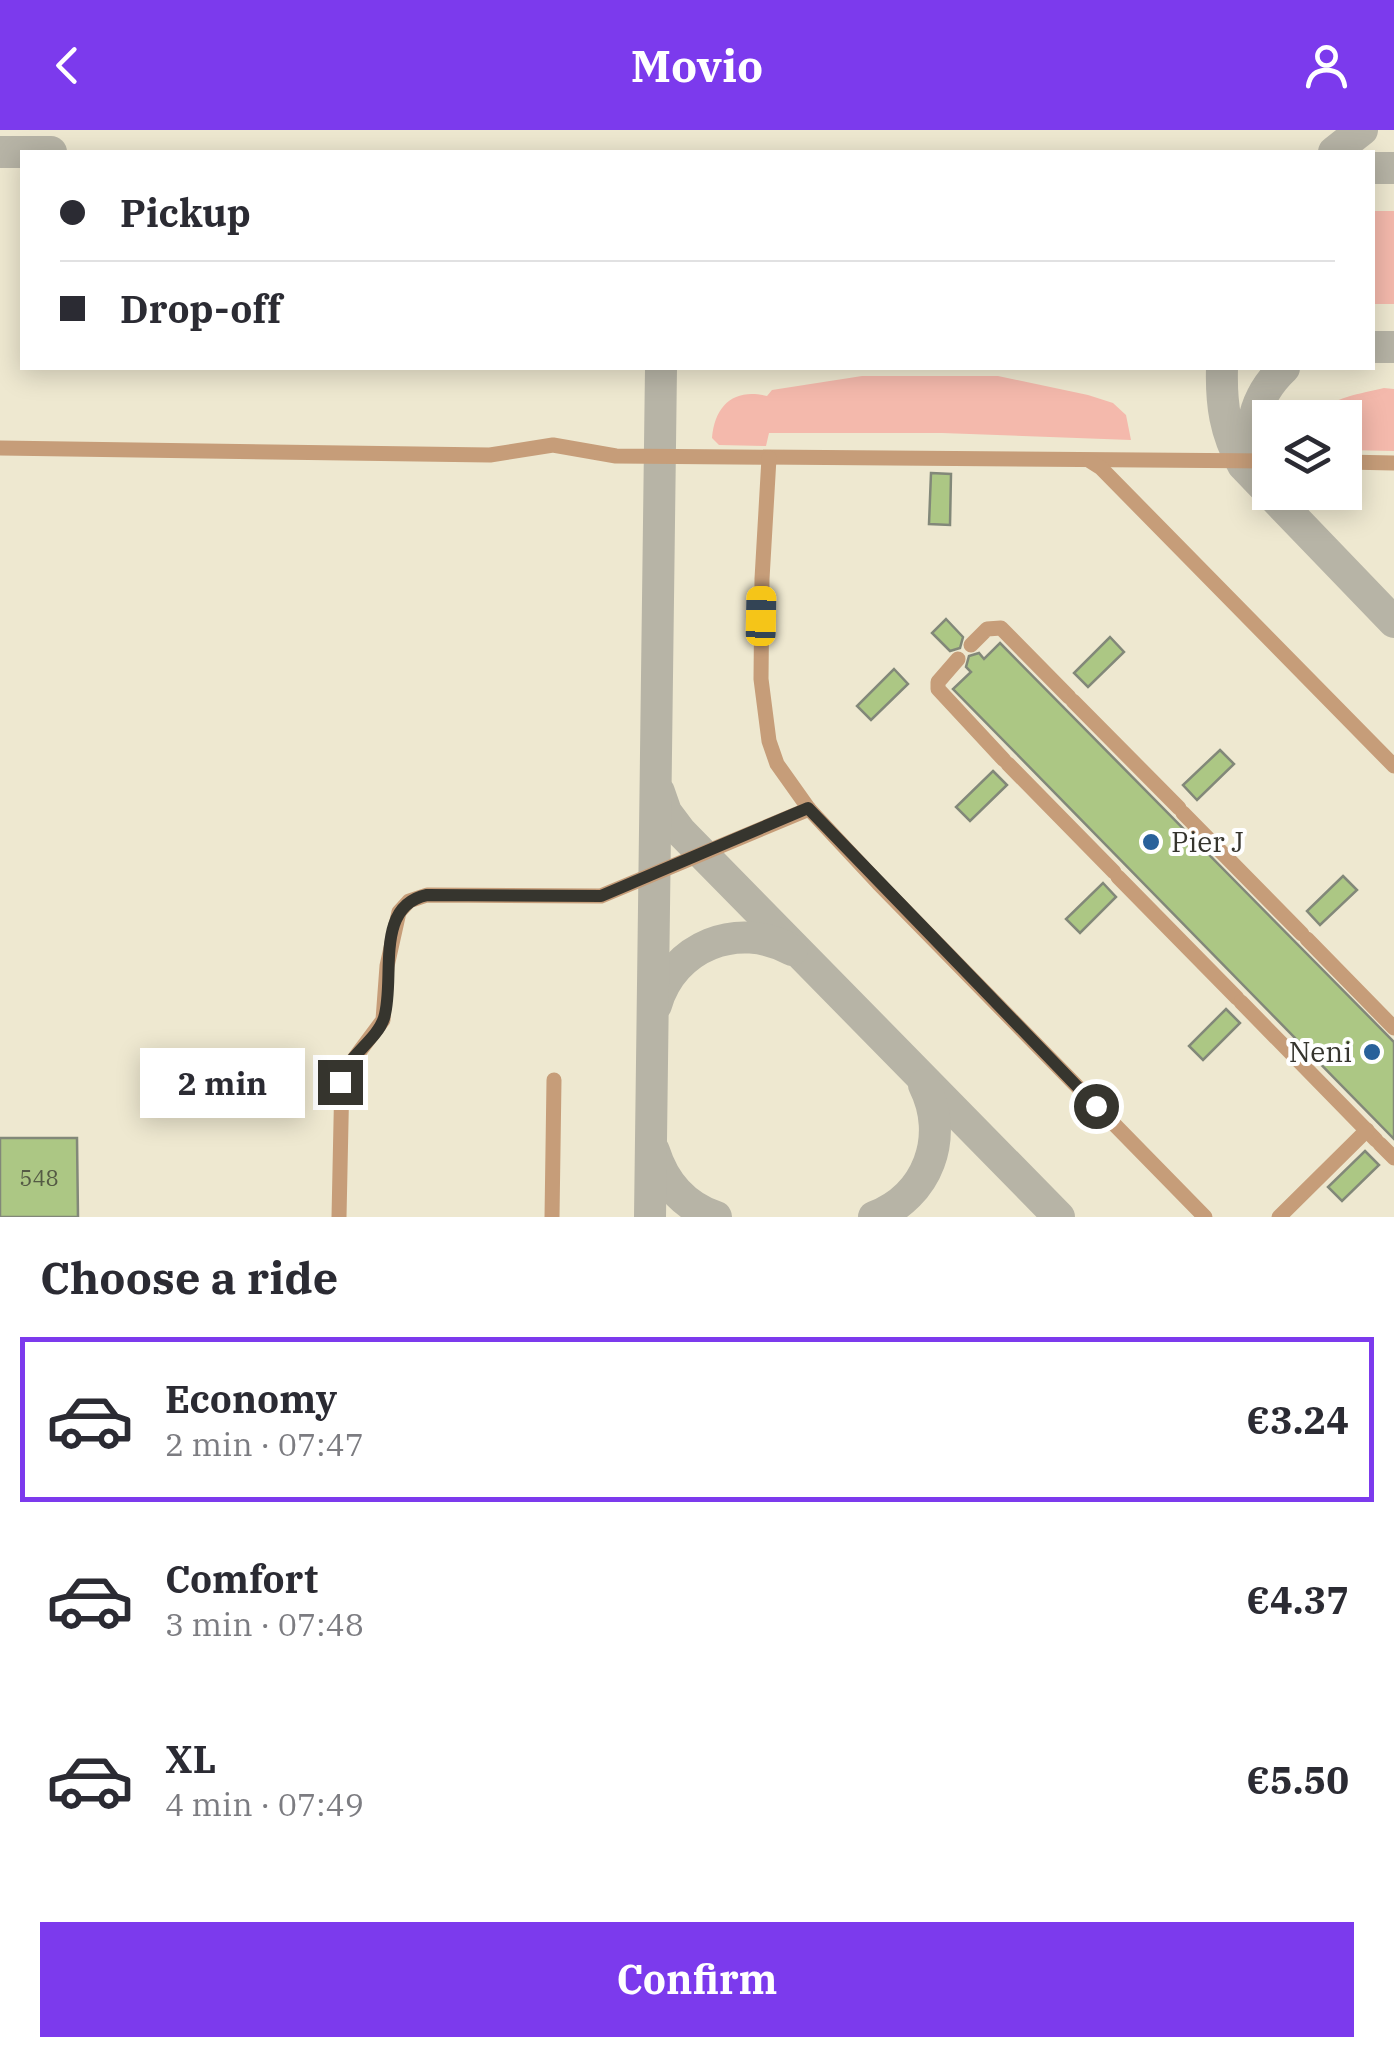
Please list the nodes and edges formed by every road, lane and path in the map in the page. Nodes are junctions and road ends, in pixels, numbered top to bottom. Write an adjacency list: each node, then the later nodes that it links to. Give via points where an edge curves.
1 (0, 448): 2 (lane, via 490,455 553,445 602,456)
2 (769, 458): 3 (lane); 10 (lane, via 762,708 777,764)
3 (1081, 459): 4 (lane); 9 (lane, via 1101,468)
4 (1252, 461)
5 (1362, 462): 6 (lane)
6 (1394, 462)
7 (971, 645): 11 (lane, via 987,630 1001,628)
8 (958, 659): 13 (lane, via 938,689)
9 (1394, 766)
10 (808, 808): 15 (lane, via 601,896 427,895 408,901 395,920 383,1020 342,1075); 17 (lane)
11 (1394, 1028)
12 (554, 1080): 16 (lane)
13 (1374, 1138): 14 (lane); 18 (lane)
14 (1394, 1158)
15 (340, 1217)
16 (552, 1217)
17 (1205, 1217)
18 (1279, 1217)

